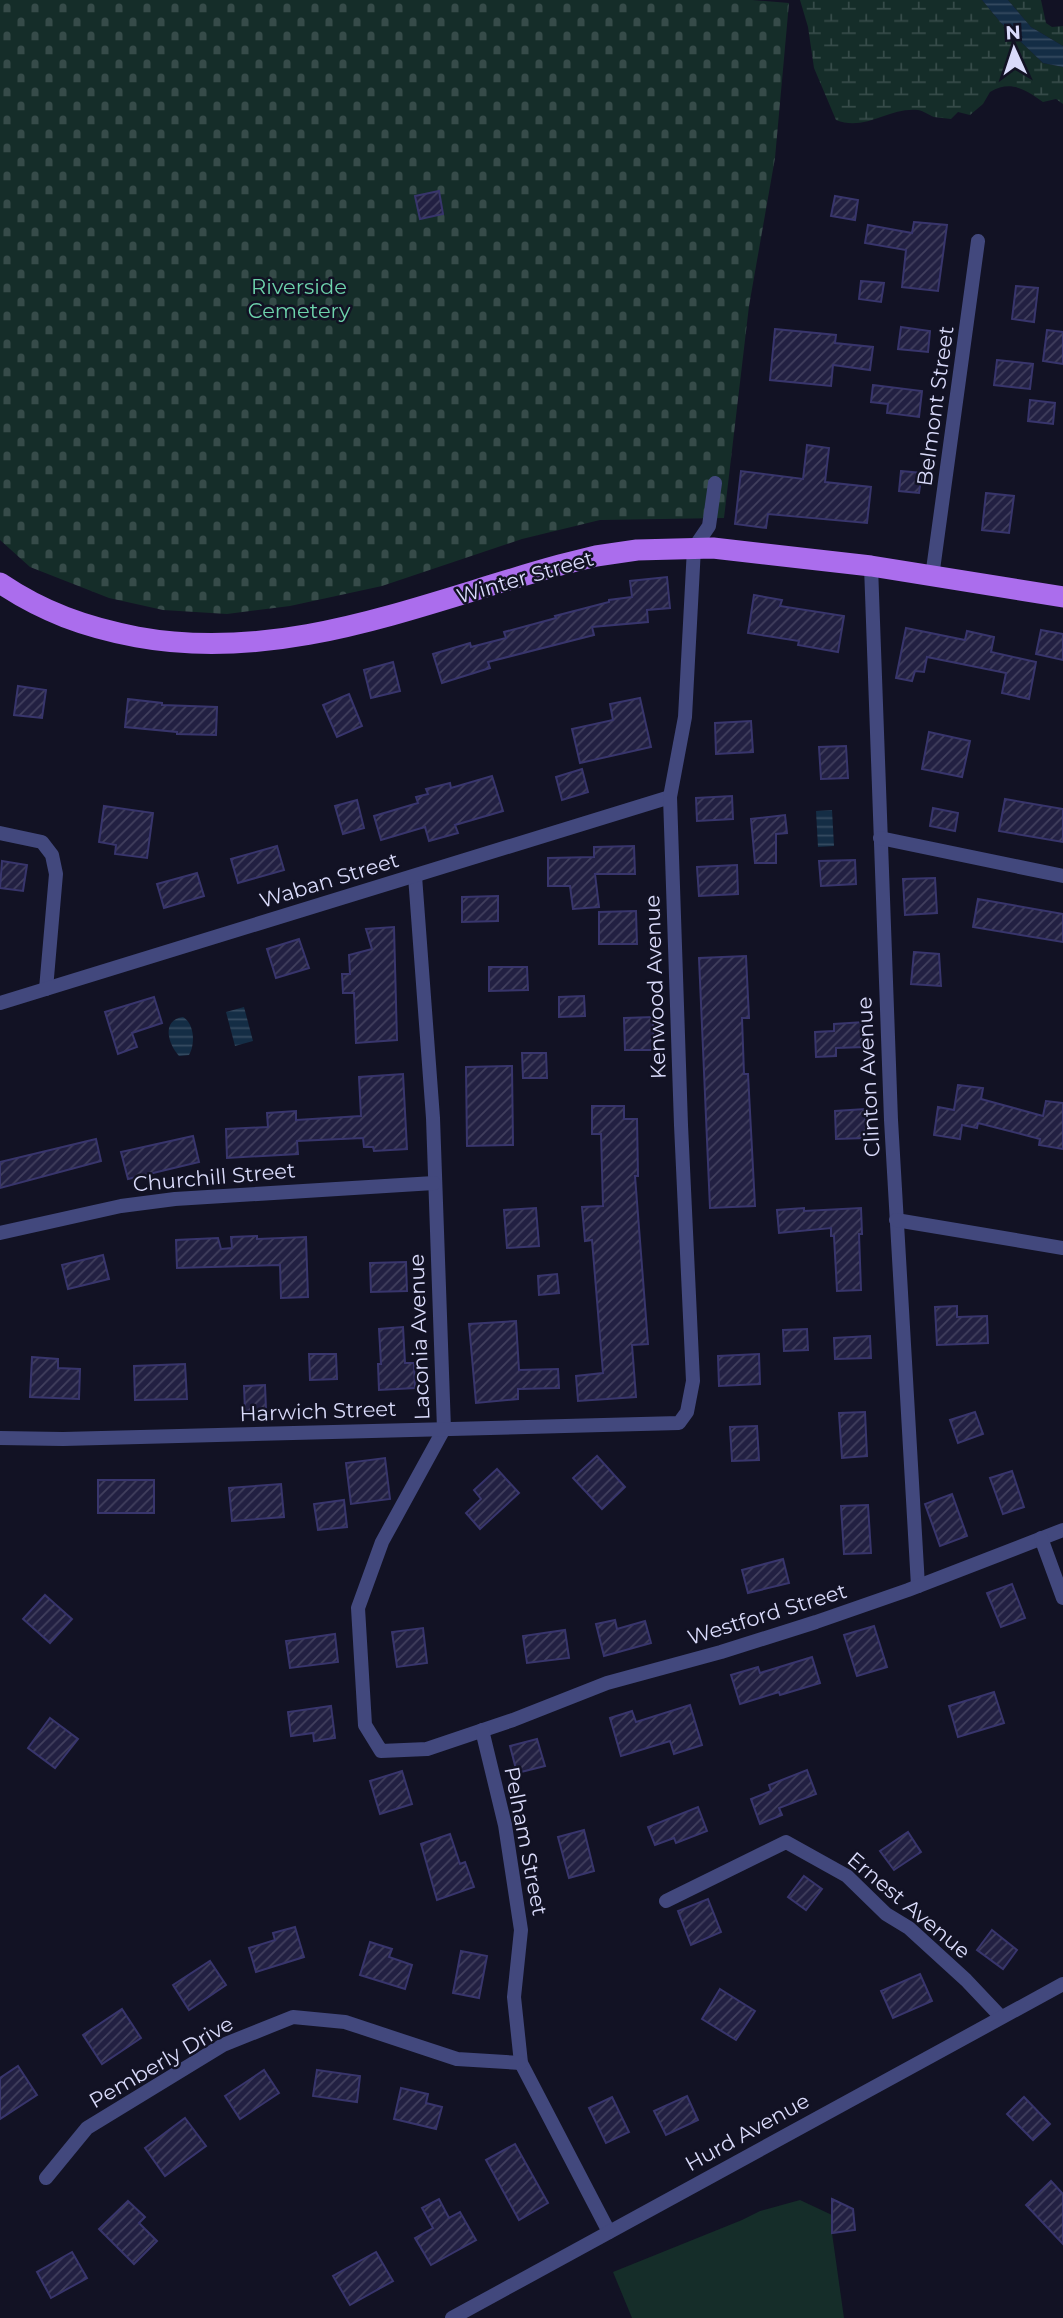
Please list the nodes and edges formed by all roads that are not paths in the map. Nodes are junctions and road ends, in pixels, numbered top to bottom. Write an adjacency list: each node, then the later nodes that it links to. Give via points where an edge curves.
1 (978, 241): 5 (street, Belmont Street)
2 (715, 483): 3 (street, via 709,526)
3 (694, 548): 4 (main road, Winter Street); 6 (main road, Winter Street, via 596,556 340,629 231,644 158,641 99,629 71,621); 8 (street, Kenwood Avenue, via 685,717)
4 (871, 566): 5 (main road, Winter Street); 10 (street, Clinton Avenue)
5 (932, 578): 7 (main road, Winter Street)
6 (0, 583)
7 (1063, 597)
8 (670, 797): 11 (street, Waban Street); 19 (street, Kenwood Avenue, via 693,1381 687,1412)
9 (0, 833): 13 (street, via 42,842 52,855 55,874)
10 (880, 838): 12 (street); 16 (street, Clinton Avenue)
11 (415, 876): 13 (street, Waban Street); 15 (street, Laconia Avenue)
12 (1063, 876)
13 (46, 989): 14 (street, Waban Street)
14 (0, 1003)
15 (434, 1183): 17 (street, Churchill Street, via 175,1199); 20 (street, Laconia Avenue)
16 (896, 1220): 18 (street); 24 (street, Clinton Avenue)
17 (0, 1233)
18 (1063, 1248)
19 (679, 1423): 20 (street, Harwich Street)
20 (444, 1429): 21 (street, Harwich Street); 26 (street, Laconia Avenue, via 382,1542 358,1608 365,1725 381,1751 427,1749)
21 (0, 1438)
22 (1063, 1530): 23 (street, Westford Street)
23 (1041, 1538): 24 (street, Westford Street); 25 (street)
24 (918, 1586): 26 (street, Westford Street, via 721,1652 607,1683)
25 (1063, 1598)
26 (482, 1730): 30 (street, Pelham Street, via 505,1825 521,1930 514,1997)
27 (666, 1901): 29 (street, Ernest Avenue, via 786,1842 847,1876 966,1980)
28 (1063, 1984): 29 (street, Hurd Avenue)
29 (1001, 2017): 32 (street, Hurd Avenue)
30 (521, 2063): 31 (street, Pemberly Drive, via 457,2059 345,2022 293,2017 223,2045 88,2128); 32 (street, Pelham Street)
31 (46, 2178)
32 (609, 2232): 33 (street, Hurd Avenue)
33 (452, 2318)

